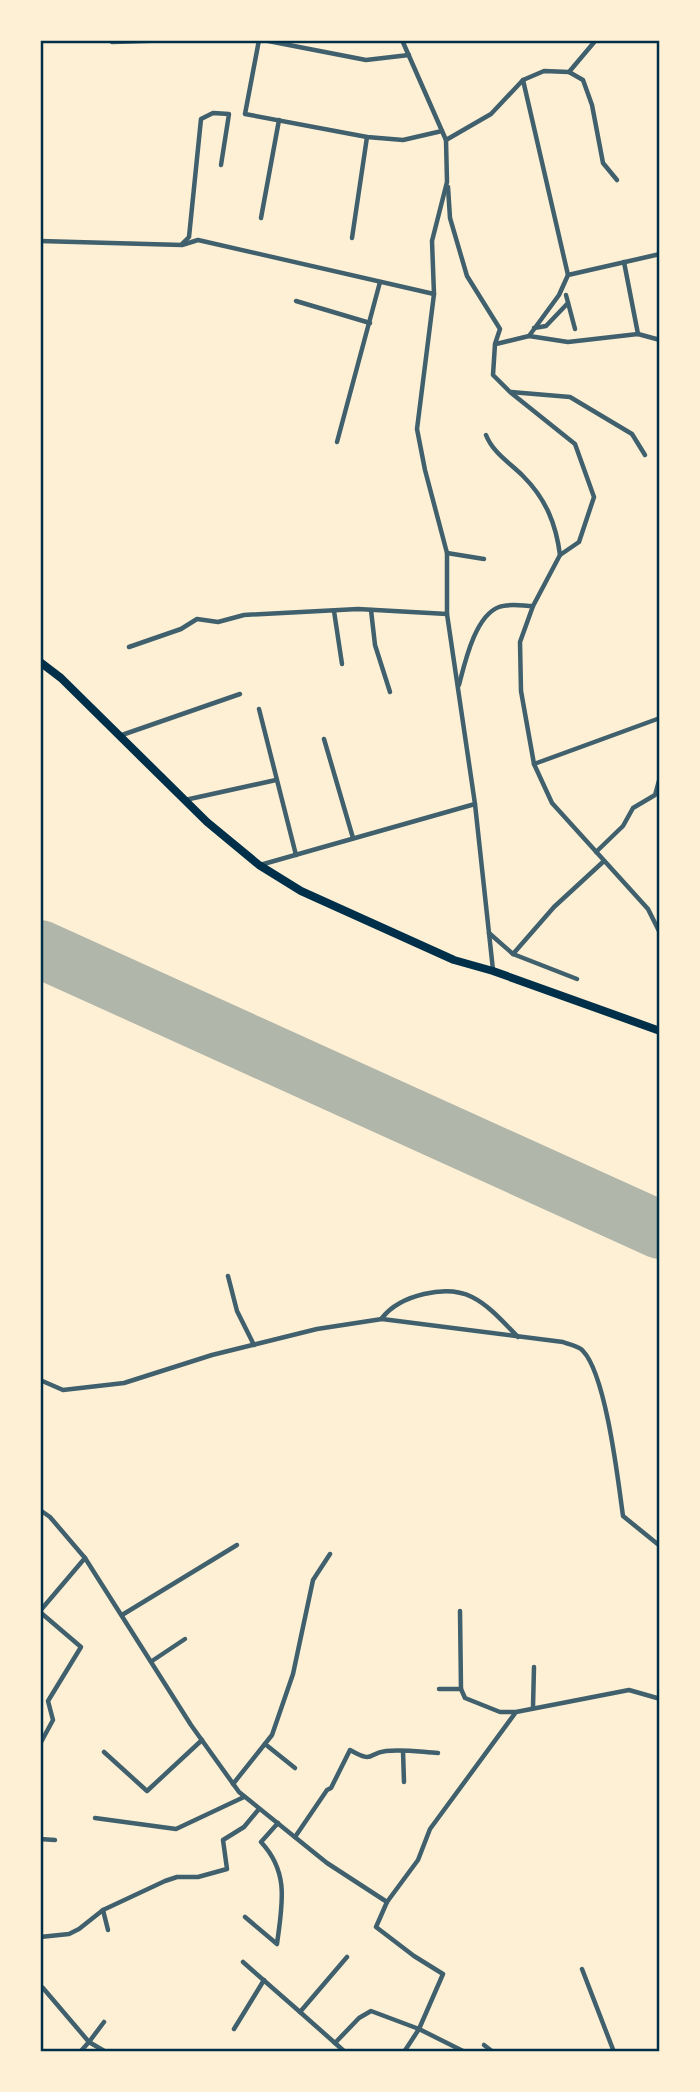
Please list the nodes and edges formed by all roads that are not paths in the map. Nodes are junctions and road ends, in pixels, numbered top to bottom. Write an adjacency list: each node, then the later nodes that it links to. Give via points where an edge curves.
1 (176, 40): 5 (street)
2 (261, 40): 6 (street, via 366,60); 9 (street, via 245,114)
3 (402, 40): 6 (street)
4 (596, 40): 7 (street)
5 (112, 42)
6 (409, 55): 10 (street)
7 (569, 72): 8 (street, via 544,71); 14 (street, via 583,80 603,163)
8 (523, 80): 12 (street, via 491,114); 22 (street)
9 (279, 120): 11 (street); 16 (street)
10 (442, 131): 11 (street, via 404,140); 12 (street)
11 (367, 137): 17 (street)
12 (446, 140): 15 (street)
13 (221, 165): 19 (street, via 229,114 213,113 201,119 189,237)
14 (617, 180)
15 (447, 181): 24 (street, via 432,242); 34 (street, via 450,218 467,276 500,329)
16 (261, 218)
17 (352, 238)
18 (40, 241): 19 (street)
19 (182, 245): 23 (street, via 198,240)
20 (660, 254): 21 (street)
21 (624, 262): 22 (street); 31 (street)
22 (568, 275): 29 (street)
23 (380, 282): 24 (street); 28 (street)
24 (434, 294): 39 (street, via 417,429)
25 (566, 295): 27 (street)
26 (296, 301): 28 (street)
27 (568, 303): 29 (street, via 546,326); 30 (street)
28 (370, 323): 37 (street)
29 (534, 328): 32 (street)
30 (575, 329)
31 (638, 334): 32 (street, via 568,342); 33 (street)
32 (528, 336): 34 (street)
33 (660, 340)
34 (495, 344): 35 (street, via 493,375)
35 (510, 392): 38 (street, via 569,397 632,434); 40 (street, via 575,444 594,497 579,542)
36 (486, 435): 40 (street, via 490,446 546,504)
37 (337, 442)
38 (645, 455)
39 (447, 553): 41 (street); 45 (street)
40 (560, 555): 42 (street)
41 (484, 559)
42 (533, 606): 49 (street, via 498,607 485,617 467,650); 56 (street, via 520,654 521,691)
43 (371, 610): 44 (street); 45 (street); 50 (street, via 375,645)
44 (334, 611): 46 (street, via 197,620); 48 (street)
45 (447, 614): 49 (street)
46 (129, 647)
47 (40, 662): 54 (highway)
48 (342, 664)
49 (458, 691): 60 (street)
50 (390, 692)
51 (240, 694): 54 (street)
52 (259, 709): 58 (street)
53 (660, 718): 56 (street)
54 (118, 736): 59 (highway)
55 (324, 739): 61 (street)
56 (534, 764): 62 (street, via 552,803)
57 (660, 777): 62 (street, via 655,795 633,808 623,826)
58 (276, 780): 59 (street); 63 (street)
59 (185, 801): 65 (highway)
60 (475, 804): 61 (street); 66 (street)
61 (353, 838): 63 (street)
62 (596, 852): 64 (street)
63 (296, 855): 65 (street)
64 (604, 861): 67 (street, via 648,909); 68 (street)
65 (259, 865): 69 (highway, via 313,897 454,960)
66 (488, 932): 68 (street); 69 (street)
67 (660, 933)
68 (513, 954): 70 (street)
69 (493, 971): 71 (highway)
70 (577, 979)
71 (660, 1031)
72 (228, 1276): 75 (street, via 237,1311)
73 (382, 1319): 74 (street); 74 (street, via 390,1308 414,1296 444,1292 472,1297); 75 (street)
74 (519, 1338): 79 (street, via 564,1342 582,1349 598,1382 623,1516)
75 (254, 1345): 76 (street, via 124,1383 63,1390)
76 (40, 1380)
77 (40, 1510): 81 (street)
78 (237, 1545): 84 (street)
79 (660, 1546)
80 (330, 1554): 95 (street, via 313,1580 293,1674)
81 (85, 1558): 83 (street); 84 (street)
82 (460, 1611): 89 (street)
83 (40, 1612): 94 (street, via 81,1647 48,1701 52,1720)
84 (122, 1615): 86 (street)
85 (186, 1639): 86 (street)
86 (152, 1661): 93 (street)
87 (534, 1667): 91 (street)
88 (439, 1689): 89 (street)
89 (461, 1689): 92 (street, via 465,1698 500,1712)
90 (659, 1697): 91 (street, via 629,1690)
91 (533, 1707): 92 (street)
92 (516, 1712): 109 (street, via 430,1829 418,1860)
93 (202, 1740): 97 (street, via 146,1791); 101 (street)
94 (40, 1744)
95 (265, 1744): 99 (street); 101 (street)
96 (403, 1751): 98 (street); 100 (street); 106 (street, via 383,1750 363,1757 350,1750 331,1788)
97 (104, 1752)
98 (438, 1753)
99 (295, 1768)
100 (404, 1782)
101 (233, 1784): 102 (street)
102 (244, 1797): 103 (street); 104 (street, via 177,1829)
103 (260, 1809): 105 (street); 110 (street, via 244,1827 223,1840 227,1869 177,1877)
104 (95, 1818)
105 (278, 1824): 106 (street); 111 (street, via 261,1842 274,1856 281,1878 276,1944)
106 (295, 1837): 109 (street)
107 (40, 1839): 108 (street)
108 (55, 1840)
109 (387, 1902): 122 (street, via 376,1927 443,1974)
110 (103, 1910): 112 (street); 113 (street, via 69,1934)
111 (245, 1917)
112 (108, 1930)
113 (40, 1937)
114 (347, 1957): 119 (street)
115 (243, 1962): 117 (street)
116 (582, 1969): 132 (street)
117 (264, 1980): 119 (street); 121 (street)
118 (43, 1988): 123 (street)
119 (300, 2012): 124 (street)
120 (104, 2022): 123 (street)
121 (234, 2029)
122 (419, 2029): 124 (street, via 371,2011); 129 (street); 130 (street)
123 (89, 2042): 126 (street); 127 (street)
124 (335, 2043): 128 (street)
125 (484, 2045): 131 (street)
126 (80, 2052)
127 (106, 2052)
128 (345, 2052)
129 (404, 2052)
130 (465, 2052)
131 (494, 2052)
132 (614, 2052)

